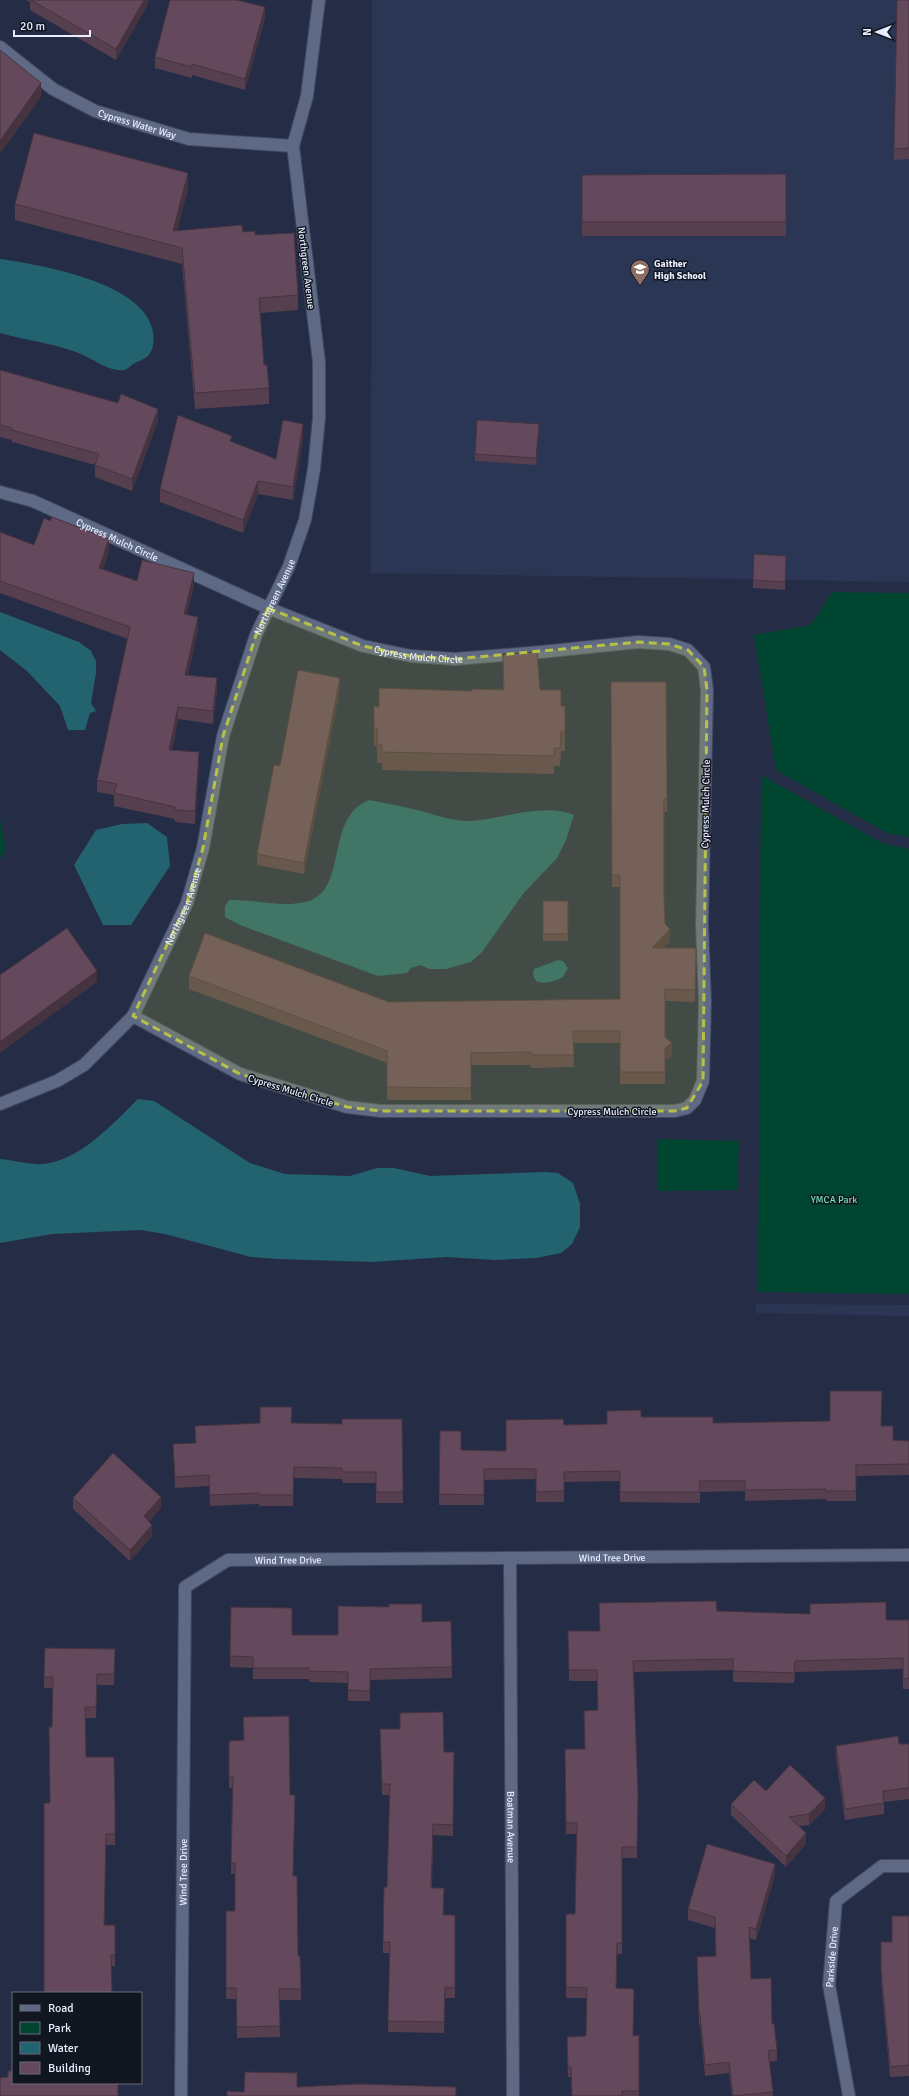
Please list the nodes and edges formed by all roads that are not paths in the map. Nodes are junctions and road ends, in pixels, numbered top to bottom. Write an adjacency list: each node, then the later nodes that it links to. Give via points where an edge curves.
1 (319, 0): 3 (street, Northgreen Avenue, via 307,96)
2 (0, 47): 3 (street, Cypress Water Way, via 53,90 96,111 189,139)
3 (293, 146): 5 (street, Northgreen Avenue, via 319,362 319,418 314,468 304,520 289,566)
4 (0, 492): 5 (street, Cypress Mulch Circle, via 32,502)
5 (268, 608): 6 (street, Northgreen Avenue, via 256,635 224,736 203,848 187,903); 6 (street, Cypress Mulch Circle, via 363,646 411,656 455,659 638,642 670,644 688,650 704,667 707,690 702,924 703,1081 695,1100 687,1108 675,1111 381,1111 347,1107 240,1074)
6 (134, 1016): 7 (street, Northgreen Avenue, via 84,1065 58,1081)
7 (0, 1104)
8 (909, 1555): 9 (street, Wind Tree Drive)
9 (510, 1558): 11 (street, Wind Tree Drive, via 228,1560 185,1587); 12 (street, Boatman Avenue)
10 (909, 1866): 13 (street, Parkside Drive, via 882,1866 836,1901 829,1985)
11 (181, 2096)
12 (513, 2096)
13 (849, 2096)

